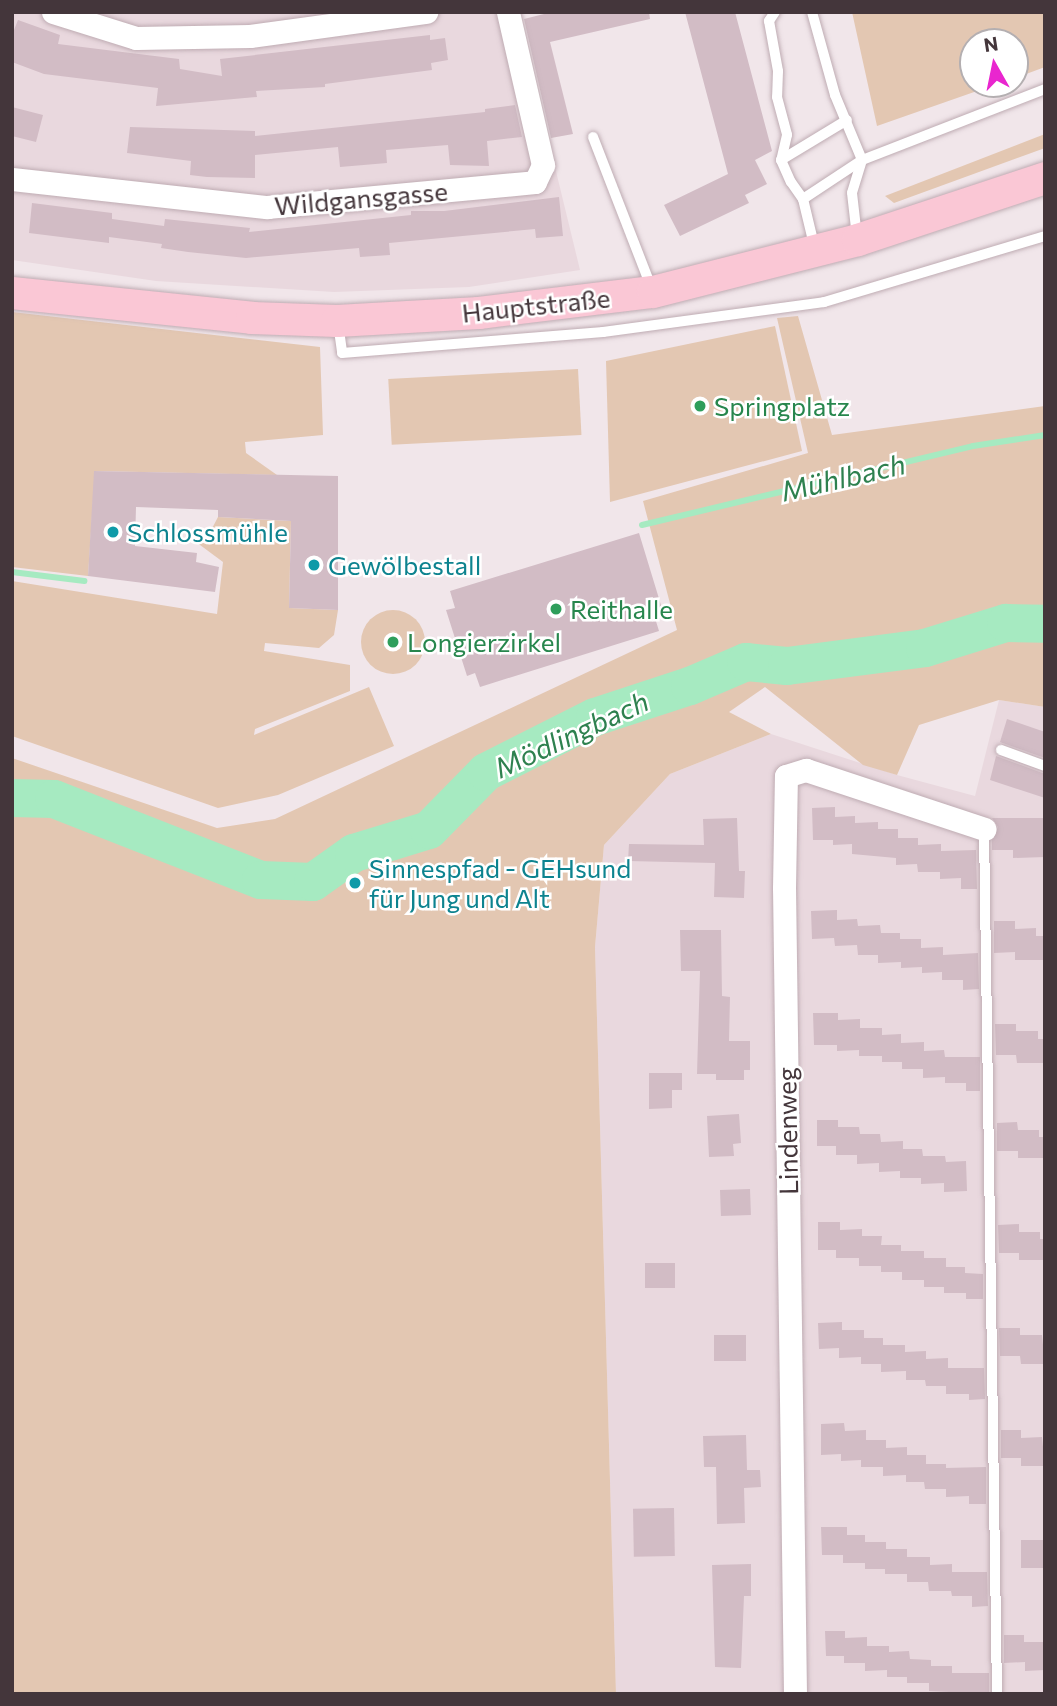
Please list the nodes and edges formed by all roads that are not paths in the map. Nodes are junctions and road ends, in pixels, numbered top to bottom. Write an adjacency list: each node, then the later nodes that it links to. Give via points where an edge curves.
1 (53, 12): 2 (street, via 136,38 250,36)
2 (426, 12)
3 (508, 12): 12 (street, Wildgansgasse, via 543,165 535,182 267,207)
4 (775, 12): 9 (lane, via 769,21 778,71 776,97 787,135)
5 (812, 12): 7 (lane, via 835,96)
6 (1045, 89): 10 (lane)
7 (847, 120): 9 (lane); 10 (lane)
8 (593, 137): 17 (lane)
9 (781, 160): 13 (lane)
10 (862, 160): 13 (lane); 15 (lane, via 852,193)
11 (1045, 178): 15 (street, Hauptstraße)
12 (12, 179)
13 (803, 198): 16 (lane)
14 (1045, 236): 19 (lane, via 824,302 603,332 342,353)
15 (858, 240): 16 (street, Hauptstraße)
16 (816, 251): 17 (street, Hauptstraße)
17 (653, 292): 19 (street, Hauptstraße, via 479,313)
18 (12, 293): 19 (street, Hauptstraße, via 169,311)
19 (337, 321)
20 (1000, 750): 21 (lane)
21 (1045, 766)
22 (984, 829): 23 (street, Lindenweg, via 806,771 786,776); 24 (lane)
23 (795, 1694)
24 (997, 1694)

